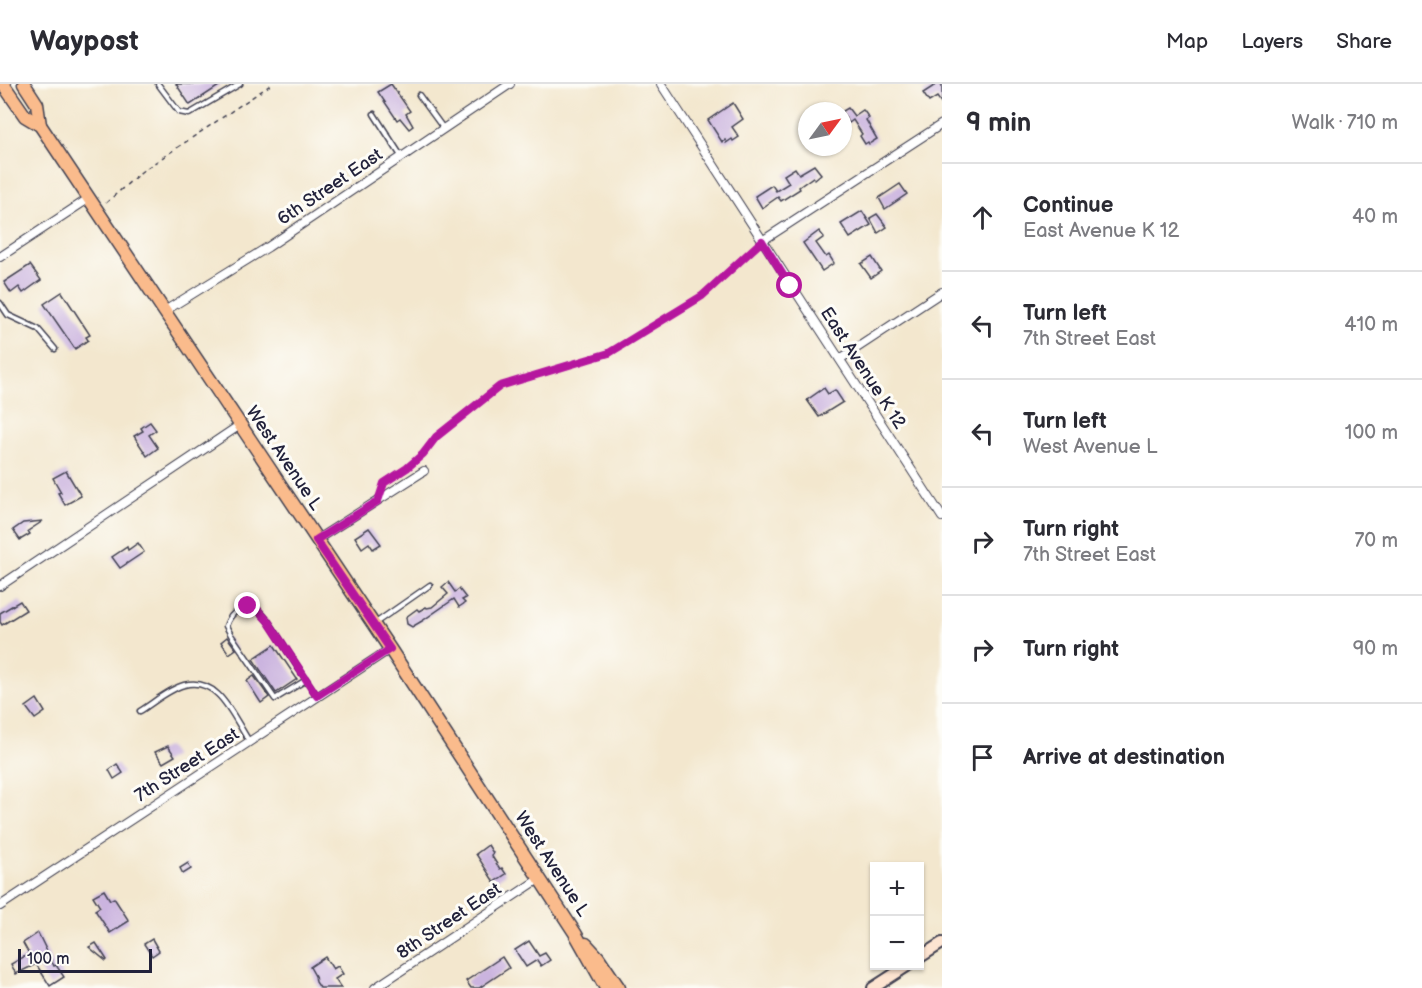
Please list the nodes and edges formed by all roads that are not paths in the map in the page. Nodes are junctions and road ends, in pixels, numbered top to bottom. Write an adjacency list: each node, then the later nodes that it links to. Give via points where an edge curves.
1 (3, 84): 10 (main road, West Avenue L, via 25,116)
2 (24, 84): 10 (main road, West Avenue L, via 37,104)
3 (158, 84): 4 (lane, via 179,112 189,114)
4 (240, 84)
5 (510, 84): 11 (street, 6th Street East)
6 (660, 84): 14 (street, East Avenue K 12)
7 (419, 95): 11 (lane)
8 (374, 114): 12 (lane)
9 (942, 124): 14 (street)
10 (40, 125): 13 (main road, West Avenue L)
11 (443, 129): 12 (street, 6th Street East)
12 (401, 157): 18 (street, 6th Street East)
13 (88, 199): 15 (street); 18 (main road, West Avenue L)
14 (762, 241): 20 (street, East Avenue K 12)
15 (0, 257)
16 (942, 292): 20 (street)
17 (0, 303): 19 (lane, via 8,315 38,329)
18 (164, 312): 21 (main road, West Avenue L)
19 (55, 349)
20 (840, 358): 23 (street, East Avenue K 12)
21 (240, 425): 24 (main road, West Avenue L); 26 (street)
22 (424, 471): 24 (street)
23 (942, 516)
24 (316, 540): 27 (main road, West Avenue L)
25 (430, 585): 27 (lane)
26 (0, 586)
27 (374, 624): 28 (main road, West Avenue L)
28 (390, 649): 30 (street, 7th Street East); 33 (main road, West Avenue L)
29 (306, 680): 29 (lane, via 257,609 241,608 228,618 226,626 231,635 275,699); 30 (lane)
30 (317, 696): 32 (street, 7th Street East)
31 (140, 711): 32 (lane, via 184,685 201,684 213,689)
32 (249, 741): 34 (street, 7th Street East)
33 (539, 879): 35 (main road, West Avenue L); 39 (street, 8th Street East)
34 (0, 906)
35 (575, 933): 40 (main road, West Avenue L); 41 (main road, West Avenue L)
36 (942, 943): 37 (main road)
37 (924, 954)
38 (901, 970): 42 (main road)
39 (375, 988)
40 (606, 988)
41 (619, 988)
42 (873, 988)

